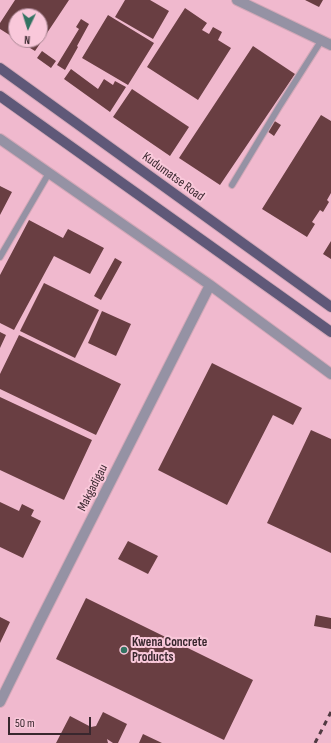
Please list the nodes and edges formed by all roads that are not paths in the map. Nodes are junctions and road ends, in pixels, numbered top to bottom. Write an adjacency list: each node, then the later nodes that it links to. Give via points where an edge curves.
1 (237, 0): 2 (street)
2 (321, 40): 3 (street); 8 (lane)
3 (331, 45)
4 (0, 68): 11 (main road, Kudumatse Road)
5 (0, 96): 12 (main road)
6 (0, 139): 7 (street)
7 (49, 173): 9 (lane); 10 (street)
8 (232, 185)
9 (0, 257)
10 (210, 285): 13 (street); 14 (street, Makgadigau)
11 (331, 307)
12 (331, 332)
13 (331, 374)
14 (0, 702)

